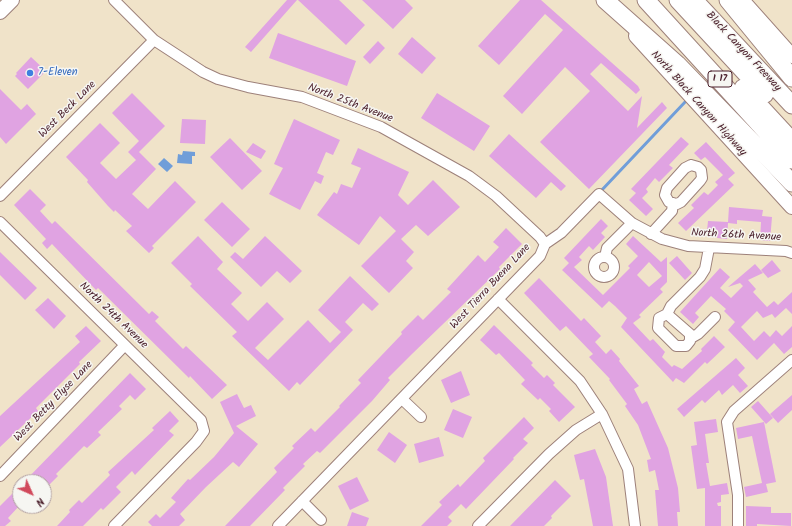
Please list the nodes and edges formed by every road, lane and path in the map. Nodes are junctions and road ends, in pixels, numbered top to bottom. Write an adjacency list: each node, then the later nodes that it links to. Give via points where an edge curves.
1 (12, 0): 10 (main road)
2 (114, 0): 11 (street, North 25th Avenue)
3 (604, 0): 18 (highway, via 677,64); 22 (main road, North Black Canyon Highway)
4 (646, 0): 17 (highway, I 17)
5 (662, 0): 16 (highway)
6 (678, 0): 15 (highway)
7 (694, 0): 14 (highway, Black Canyon Freeway)
8 (728, 0): 13 (highway)
9 (742, 0): 12 (main road)
10 (0, 12)
11 (154, 40): 20 (street, West Beck Lane); 26 (street, North 25th Avenue, via 218,79 302,97 385,129 469,176 500,199)
12 (792, 56)
13 (792, 78)
14 (792, 105)
15 (792, 124)
16 (792, 141)
17 (792, 160)
18 (792, 183)
19 (599, 194): 24 (street, North 26th Avenue); 26 (street, West Tierra Buena Lane, via 561,233)
20 (0, 196)
21 (673, 204): 25 (street, via 672,211)
22 (792, 207)
23 (0, 222): 34 (street, North 24th Avenue)
24 (632, 222): 25 (street, North 26th Avenue); 29 (street, via 608,248)
25 (650, 234): 27 (street, North 26th Avenue, via 688,246)
26 (545, 244): 30 (street, West Tierra Buena Lane, via 540,256)
27 (709, 248): 28 (street, North 26th Avenue); 31 (street, via 705,268 700,277 671,306)
28 (792, 253)
29 (605, 257)
30 (498, 299): 36 (street, West Tierra Buena Lane); 37 (street, via 580,381)
31 (667, 314): 33 (street); 33 (street, via 657,321 658,328 679,347 689,344)
32 (715, 317): 33 (street)
33 (691, 338)
34 (126, 345): 39 (street, West Betty Elyse Lane); 42 (street, North 24th Avenue, via 201,420 204,431)
35 (792, 360): 46 (street, via 734,411 727,422 738,495)
36 (402, 399): 38 (street); 40 (street, West Tierra Buena Lane)
37 (602, 414): 44 (street, via 576,430 549,454); 45 (street, via 628,469)
38 (421, 417)
39 (0, 476)
40 (302, 501): 41 (street); 43 (street, West Tierra Buena Lane)
41 (321, 520)
42 (114, 526)
43 (278, 526)
44 (478, 526)
45 (636, 526)
46 (738, 526)

